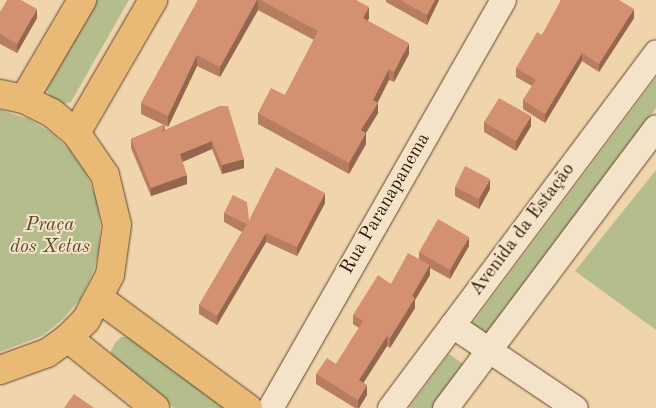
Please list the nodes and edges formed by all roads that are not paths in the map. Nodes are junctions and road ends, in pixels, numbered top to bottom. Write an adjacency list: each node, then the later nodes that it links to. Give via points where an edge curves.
1 (82, 0): 5 (main road)
2 (153, 0): 7 (main road)
3 (502, 0): 15 (street, Rua Paranapanema)
4 (656, 52): 9 (street, Avenida da Estação)
5 (12, 97): 7 (main road, via 52,113)
6 (656, 127): 11 (street)
7 (76, 133): 8 (main road, via 105,175 117,224 116,250)
8 (100, 298): 10 (main road); 14 (main road)
9 (452, 325): 11 (street); 16 (street, Avenida da Estação)
10 (68, 338): 12 (main road, via 25,364); 13 (main road)
11 (489, 350): 17 (street); 18 (street)
12 (0, 370)
13 (155, 408)
14 (248, 408)
15 (270, 408)
16 (390, 408)
17 (445, 408)
18 (575, 408)

